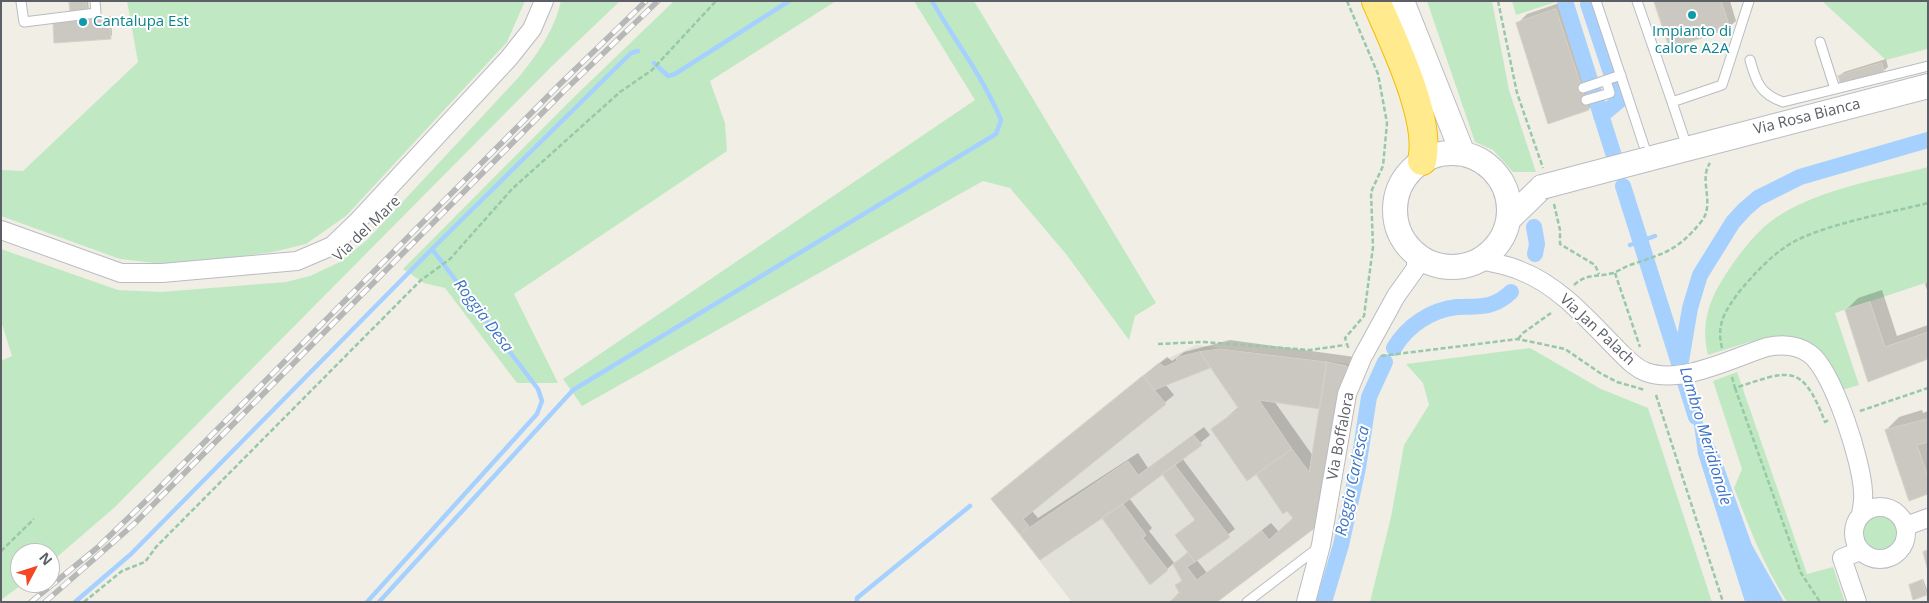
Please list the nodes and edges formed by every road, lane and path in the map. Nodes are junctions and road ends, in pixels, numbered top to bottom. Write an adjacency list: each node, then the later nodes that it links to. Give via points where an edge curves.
1 (28, 1): 12 (lane)
2 (95, 1): 12 (lane, via 96,12 24,22)
3 (544, 1): 32 (street, Via del Mare, via 532,29 503,65 357,222 332,246 309,257 274,264 162,274 121,273)
4 (716, 1): 59 (path, via 652,70 620,92 512,189 466,243 413,288 156,547 145,562 122,571)
5 (1347, 1): 41 (path, via 1378,74 1386,123 1382,166 1371,192 1373,247 1364,316 1345,338)
6 (1376, 1): 26 (highway, via 1414,98 1425,138)
7 (1402, 1): 24 (street)
8 (1498, 1): 29 (path, via 1517,93)
9 (1596, 1): 16 (lane)
10 (1637, 1): 22 (lane)
11 (1749, 1): 22 (lane, via 1722,85)
12 (21, 2)
13 (1820, 42): 20 (lane)
14 (1750, 60): 20 (lane, via 1758,85 1774,99 1789,102)
15 (1928, 66): 20 (lane)
16 (1620, 76): 17 (lane); 25 (lane)
17 (1606, 81): 19 (lane); 21 (lane, via 1610,93)
18 (1928, 86): 23 (street, Via Rosa Bianca)
19 (1583, 88)
20 (1835, 89)
21 (1586, 100)
22 (1672, 102): 23 (lane)
23 (1687, 148): 25 (street)
24 (1463, 154): 26 (street, via 1442,153); 28 (street, via 1484,162)
25 (1648, 159): 29 (street, bridge)
26 (1422, 160): 33 (street, via 1402,181 1394,208 1400,236)
27 (1712, 162): 35 (path, via 1706,172 1708,205 1703,220 1679,246)
28 (1499, 178): 29 (street); 31 (street, via 1508,196)
29 (1547, 187): 31 (street); 36 (path, via 1560,230 1560,244 1594,265)
30 (1928, 203): 43 (path, via 1823,231 1795,241 1771,257 1746,283 1721,319 1719,335)
31 (1509, 219): 34 (street, via 1499,244)
32 (1, 230)
33 (1416, 255): 34 (street, via 1446,267 1460,267); 44 (street, Via Boffalora, via 1416,268 1396,296)
34 (1480, 260): 52 (street, Via Jan Palach, bridge, via 1523,271 1548,286 1646,372 1670,377 1690,373 1782,344 1810,354 1822,366 1843,416 1861,476)
35 (1615, 273): 36 (path); 42 (path)
36 (1600, 274): 37 (path, via 1587,276)
37 (1574, 285)
38 (1551, 312): 39 (path)
39 (1518, 339): 44 (path); 48 (path, via 1565,349 1600,374 1635,389)
40 (1158, 344): 41 (path, via 1203,342 1310,350)
41 (1345, 345): 44 (path)
42 (1640, 350)
43 (1724, 351)
44 (1362, 358): 56 (street, Via Boffalora, via 1347,394)
45 (1731, 376): 46 (path)
46 (1736, 388): 51 (path, via 1772,376 1792,375 1812,390 1825,422); 63 (path, via 1801,573)
47 (1928, 388): 50 (path)
48 (1651, 391)
49 (1656, 395): 62 (path)
50 (1860, 411)
51 (1832, 419)
52 (1861, 514): 55 (street, via 1885,507 1896,512); 58 (street, Via Jan Palach, via 1854,534)
53 (1928, 518): 55 (street)
54 (34, 519): 57 (path)
55 (1906, 526): 58 (street, via 1905,542 1892,558 1872,559)
56 (1321, 545): 60 (lane); 61 (street, Via Boffalora)
57 (1, 551)
58 (1860, 551): 64 (street, via 1842,558)
59 (84, 602)
60 (1247, 602)
61 (1306, 602)
62 (1723, 602)
63 (1820, 602)
64 (1857, 602)

